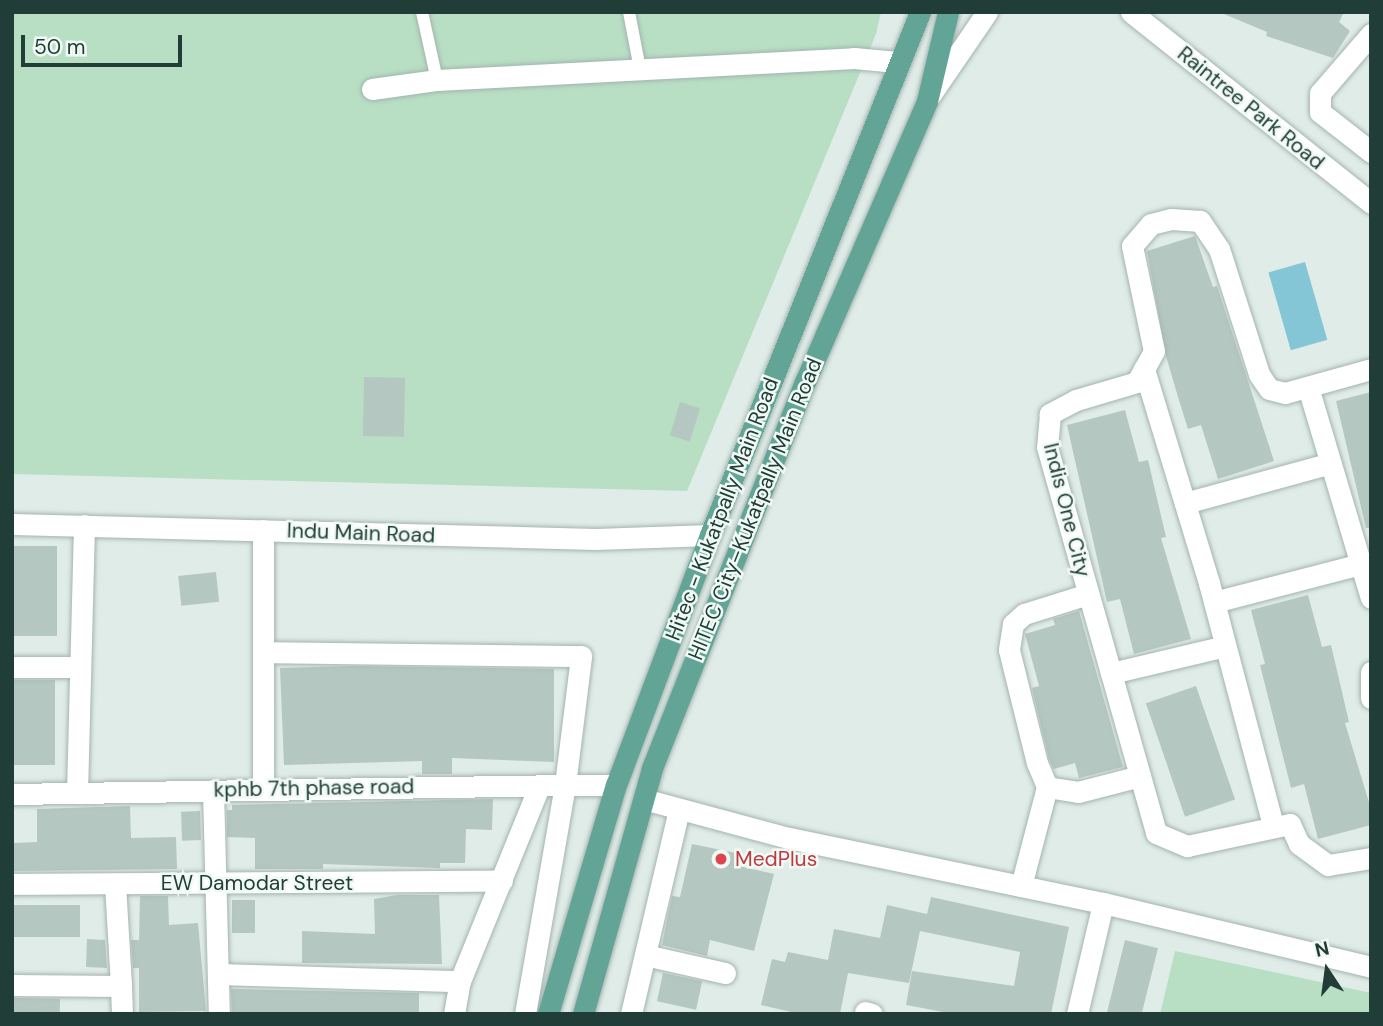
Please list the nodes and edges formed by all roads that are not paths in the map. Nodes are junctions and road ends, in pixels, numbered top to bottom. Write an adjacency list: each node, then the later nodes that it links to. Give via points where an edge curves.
1 (422, 12): 10 (lane)
2 (629, 12): 9 (lane)
3 (920, 12): 8 (main road, Hitec - Kukatpally Main Road)
4 (948, 12): 12 (main road, HITEC City–Kukatpally Main Road)
5 (987, 12): 12 (street)
6 (1131, 12): 14 (street, Raintree Park Road)
7 (1371, 34): 13 (street, via 1320,93 1320,112)
8 (897, 62): 9 (street, via 854,58); 23 (main road, Hitec - Kukatpally Main Road)
9 (640, 69): 10 (street)
10 (437, 80): 11 (street)
11 (372, 89)
12 (927, 101): 44 (main road, HITEC City–Kukatpally Main Road, via 805,382 652,768)
13 (1371, 152)
14 (1371, 203)
15 (1144, 369): 17 (street, via 1154,351 1132,246 1151,224 1171,219 1200,221 1219,249 1259,374 1269,389 1285,394); 19 (street); 25 (street, Indis One City, via 1137,382 1076,400 1050,414 1046,447)
16 (1371, 369): 17 (street)
17 (1308, 387): 18 (street)
18 (1331, 463): 19 (street); 24 (street)
19 (1185, 503): 27 (street)
20 (12, 524): 21 (street, Indu Main Road)
21 (84, 525): 22 (street, Indu Main Road); 31 (street)
22 (263, 530): 23 (street, Indu Main Road, via 624,540); 29 (street)
23 (710, 534): 37 (main road, Hitec - Kukatpally Main Road)
24 (1361, 564): 26 (street); 27 (street)
25 (1088, 594): 33 (street, Indis One City); 39 (street, via 1024,614 1013,624 1009,650)
26 (1371, 598)
27 (1214, 603): 28 (street)
28 (1225, 646): 33 (street); 46 (street)
29 (263, 652): 36 (street, via 580,656); 40 (street)
30 (12, 667): 31 (street)
31 (79, 667): 42 (street)
32 (1371, 672): 34 (street)
33 (1111, 673): 35 (street, Indis One City)
34 (1371, 698)
35 (1140, 776): 39 (street, via 1077,792); 46 (street, Indis One City, via 1156,833 1167,841 1187,846)
36 (565, 785): 37 (street, kphb 7th phase road); 38 (street, kphb 7th phase road); 64 (street)
37 (616, 785): 65 (main road, Hitec - Kukatpally Main Road)
38 (540, 786): 40 (street, kphb 7th phase road); 48 (street)
39 (1047, 787): 52 (street)
40 (264, 789): 41 (street, kphb 7th phase road)
41 (213, 790): 42 (street, kphb 7th phase road); 49 (street)
42 (77, 793): 43 (street, kphb 7th phase road)
43 (12, 794)
44 (644, 799): 45 (street); 66 (main road, HITEC City–Kukatpally Main Road)
45 (679, 810): 52 (street); 54 (street)
46 (1273, 826): 47 (street, via 1290,824 1298,844 1328,865)
47 (1371, 858)
48 (502, 881): 49 (street, EW Damodar Street); 58 (street)
49 (216, 883): 51 (street, EW Damodar Street); 57 (street)
50 (12, 884): 51 (street, EW Damodar Street)
51 (115, 884): 60 (street)
52 (1021, 886): 53 (street)
53 (1102, 903): 55 (street); 68 (street)
54 (645, 955): 56 (street); 67 (street)
55 (1371, 967)
56 (725, 973)
57 (218, 974): 58 (street); 62 (street)
58 (460, 981): 63 (street)
59 (12, 985): 60 (street)
60 (121, 986): 61 (street)
61 (122, 1014)
62 (219, 1014)
63 (454, 1014)
64 (525, 1014)
65 (548, 1014)
66 (583, 1014)
67 (631, 1014)
68 (1077, 1014)

